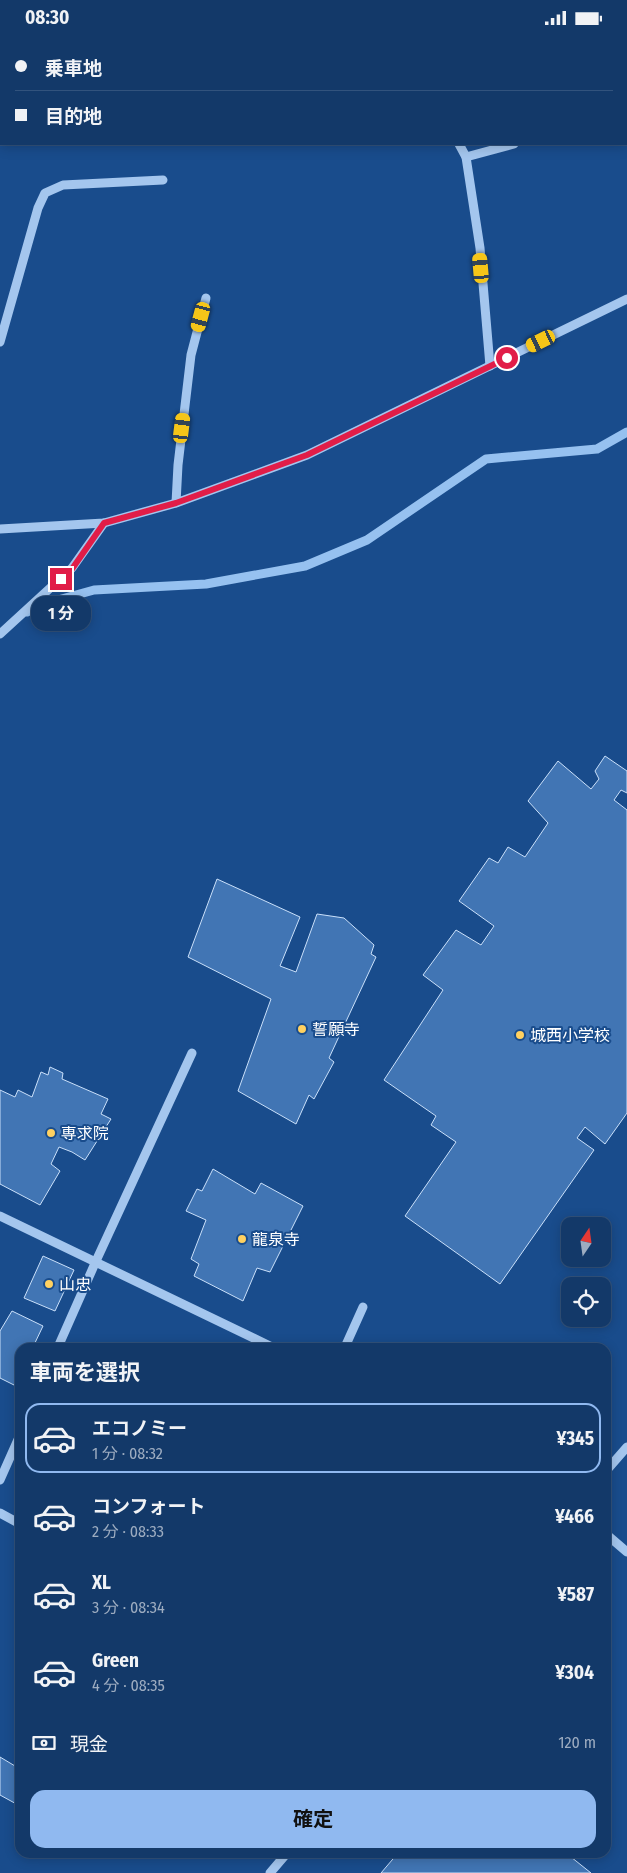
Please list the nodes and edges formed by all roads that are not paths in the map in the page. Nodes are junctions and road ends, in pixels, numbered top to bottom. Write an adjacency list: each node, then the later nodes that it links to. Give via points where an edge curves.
1 (460, 145): 3 (street)
2 (510, 145): 3 (street)
3 (466, 157): 8 (street, via 480,248)
4 (164, 180): 7 (street, via 63,185 46,193 38,208)
5 (206, 298): 9 (street, via 191,355)
6 (627, 299): 8 (street)
7 (0, 342)
8 (490, 366): 9 (street, via 307,455)
9 (176, 503): 10 (street)
10 (104, 523): 11 (street); 12 (street, via 72,569)
11 (0, 529)
12 (0, 634)
13 (192, 1053): 15 (street)
14 (0, 1216): 15 (street)
15 (96, 1261): 17 (street); 18 (street)
16 (363, 1307): 19 (street)
17 (60, 1343)
18 (264, 1343)
19 (347, 1343)
20 (15, 1446): 23 (street)
21 (627, 1447): 22 (street)
22 (611, 1465)
23 (0, 1480)
24 (0, 1513): 25 (street)
25 (15, 1521)
26 (611, 1539): 27 (street)
27 (627, 1552)
28 (283, 1858): 29 (street)
29 (270, 1873)

